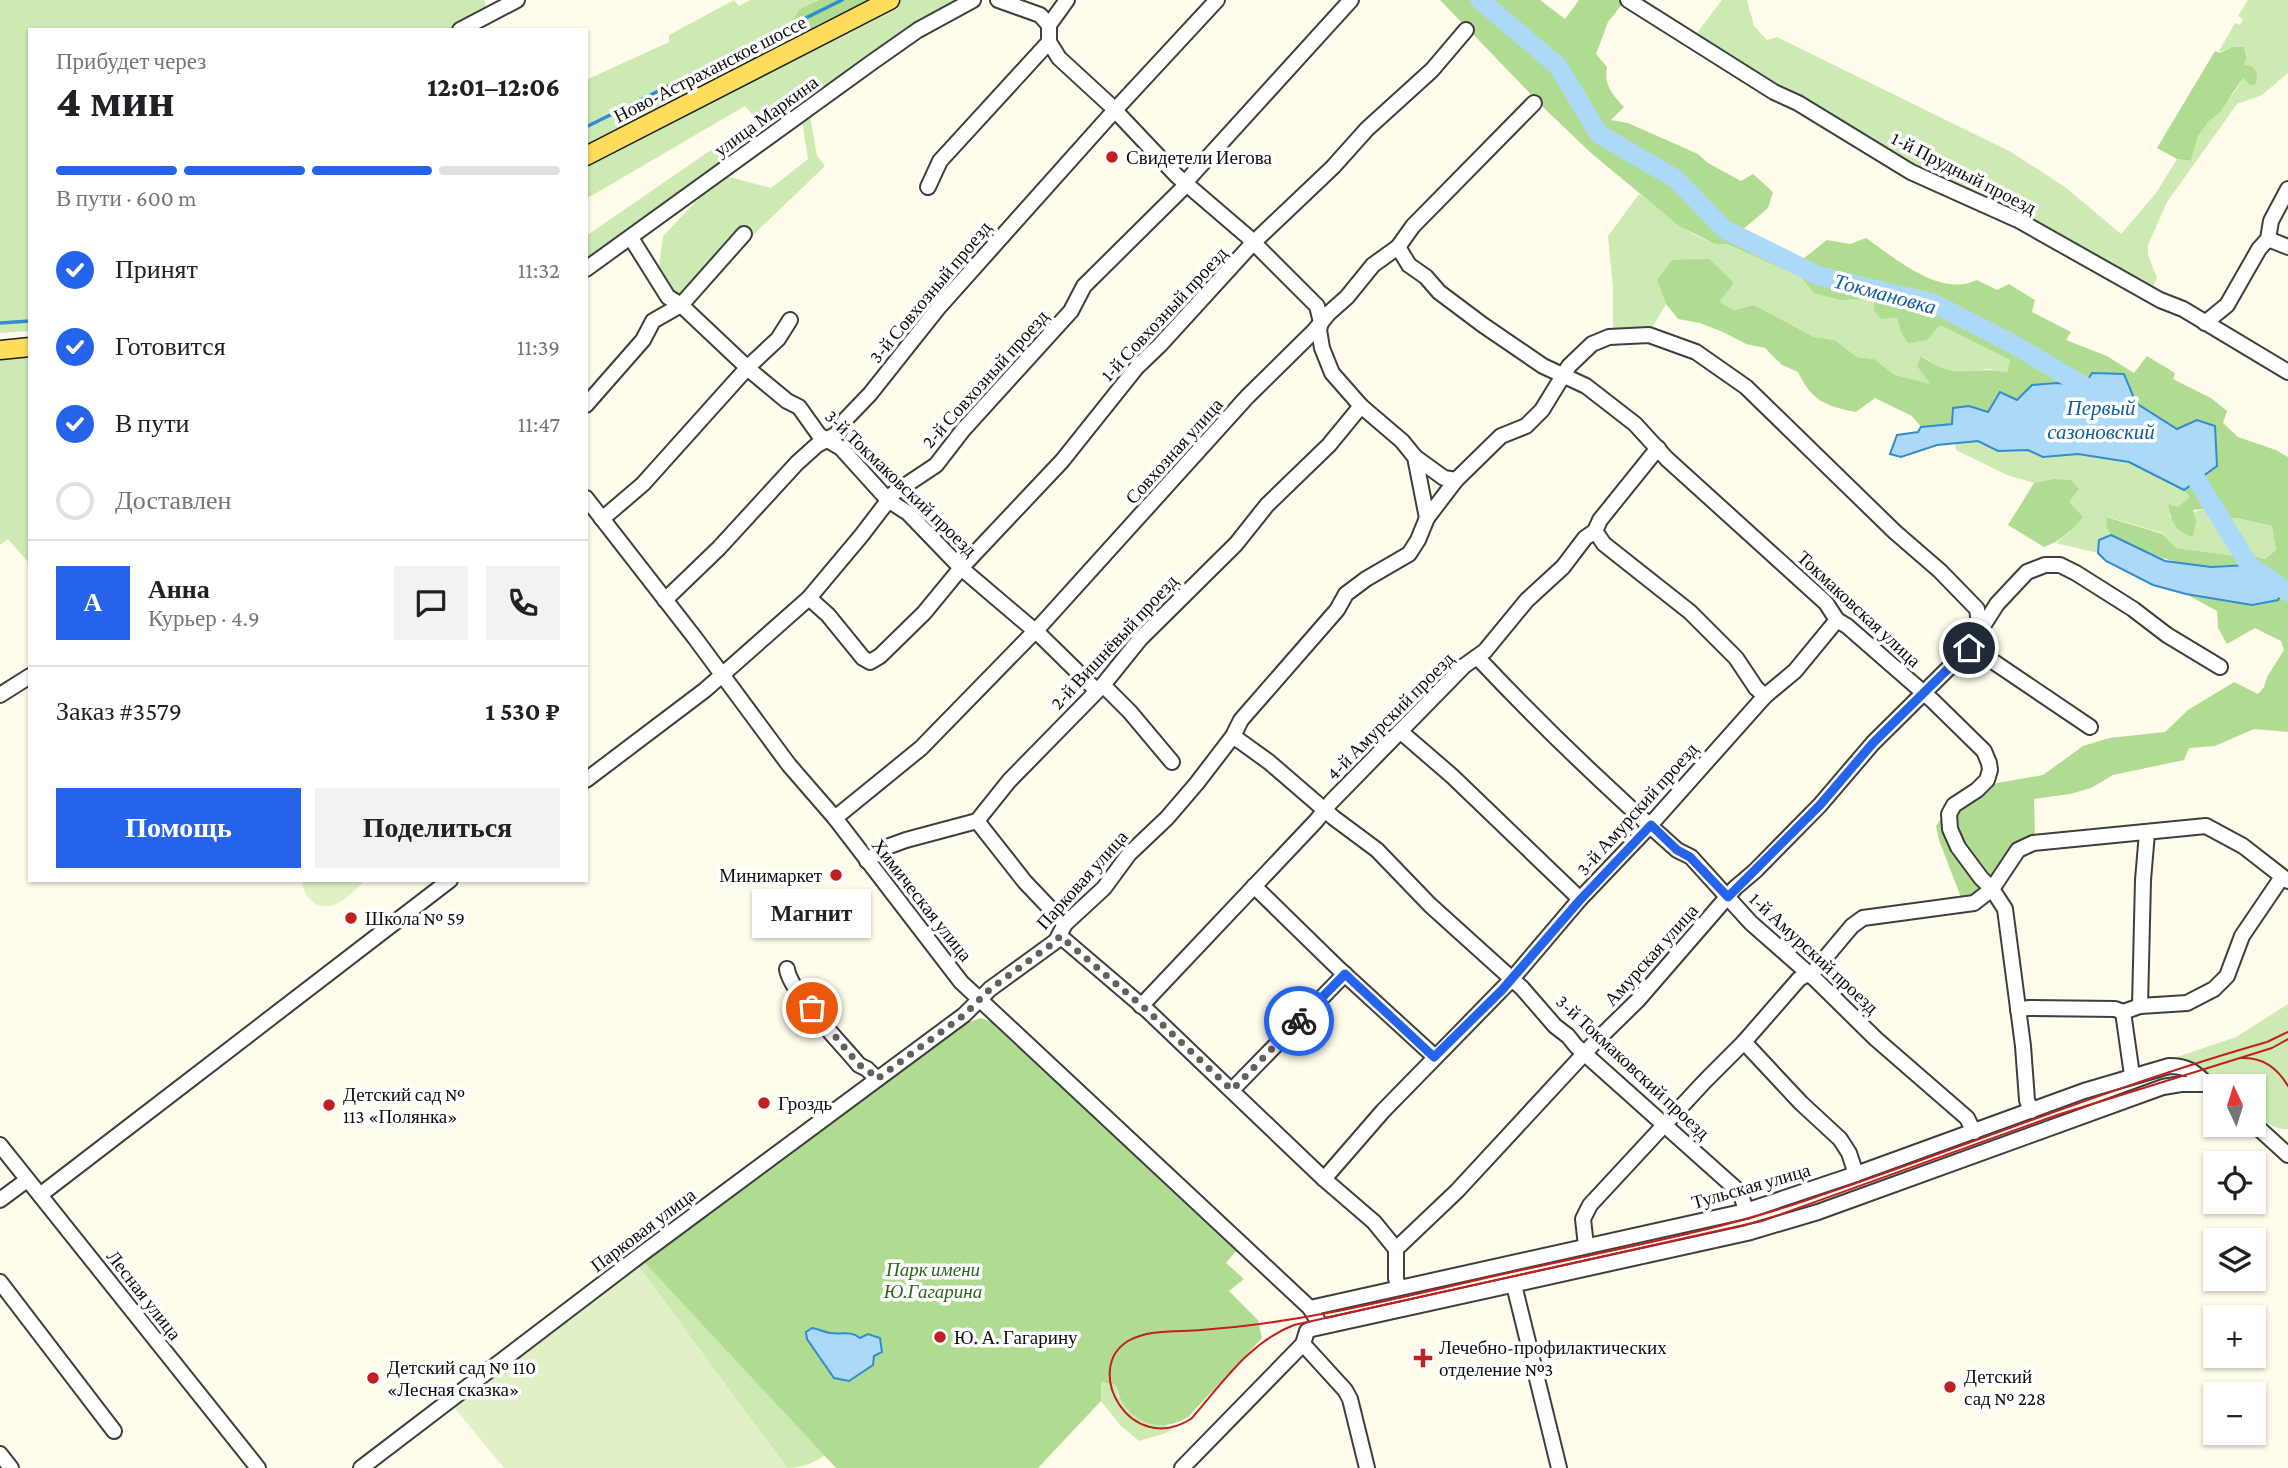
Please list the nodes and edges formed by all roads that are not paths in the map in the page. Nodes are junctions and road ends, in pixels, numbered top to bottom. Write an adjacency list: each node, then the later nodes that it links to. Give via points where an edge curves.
1 (517, 0): 10 (street)
2 (890, 0): 15 (main road, Ново-Астраханское шоссе)
3 (973, 0): 20 (street, улица Маркина, via 918,30)
4 (998, 0): 9 (street, via 1040,15)
5 (1067, 0): 9 (street)
6 (1217, 0): 14 (street, 3-й Совхозный проезд)
7 (1351, 0): 16 (street, 2-й Совхозный проезд)
8 (1628, 0): 29 (street, 1-й Прудный проезд, via 1911,172 2018,220)
9 (1049, 24): 12 (street)
10 (464, 28)
11 (1466, 30): 22 (street, 1-й Совхозный проезд, via 1432,70)
12 (1049, 42): 14 (street, via 1059,58); 17 (street, via 940,161)
13 (1534, 103): 23 (street, Совхозная улица, via 1413,226)
14 (1115, 110): 16 (street); 37 (street, 3-й Совхозный проезд, via 939,307 837,433)
15 (588, 155)
16 (1185, 183): 22 (street); 41 (street, 2-й Совхозный проезд, via 1084,286 1066,317 962,430 936,465)
17 (928, 187)
18 (2288, 189): 21 (street, via 2271,221)
19 (744, 234): 26 (street)
20 (631, 237): 25 (street, улица Маркина); 26 (street, 3-й Токмаковский проезд, via 668,297)
21 (2268, 239): 24 (street); 29 (street, via 2227,305)
22 (1253, 243): 28 (street, via 1317,306); 46 (street, 1-й Совхозный проезд, via 1137,367 1062,461)
23 (1398, 247): 28 (street, Совхозная улица, via 1373,265); 34 (street, Токмаковская улица, via 1409,265 1440,292 1543,366)
24 (2288, 247)
25 (588, 268)
26 (681, 305): 32 (street, 3-й Токмаковский проезд); 35 (street, via 653,321 643,340)
27 (790, 320): 32 (street)
28 (1321, 322): 36 (street, via 1322,348 1332,373); 51 (street, Совхозная улица)
29 (2205, 323): 33 (street, 1-й Прудный проезд)
30 (28, 347): 31 (main road)
31 (0, 349)
32 (748, 368): 37 (street, 3-й Токмаковский проезд, via 799,407); 44 (street, via 643,484)
33 (2288, 372)
34 (1562, 374): 38 (street, Токмаковская улица, via 1605,400); 40 (street, Парковая улица, via 1542,410 1526,426 1501,436); 50 (street, Парковая улица, via 1592,344 1609,337 1649,335 1710,360 1745,387 1955,586 1977,609)
35 (588, 403)
36 (1361, 406): 39 (street); 57 (street, 2-й Вишнёвый проезд)
37 (824, 440): 41 (street, 3-й Токмаковский проезд, via 841,448); 48 (street, 3-й Совхозный проезд)
38 (1658, 448): 45 (street, 4-й Амурский проезд); 49 (street, Токмаковская улица, via 1826,603)
39 (1415, 457): 40 (street, via 1444,478); 43 (street)
40 (1457, 480): 43 (street, Парковая улица)
41 (888, 500): 46 (street, 3-й Токмаковский проезд, via 908,513); 47 (street, 2-й Совхозный проезд)
42 (588, 501): 44 (street, Химическая улица)
43 (1427, 518): 63 (street, Парковая улица, via 1409,554 1346,594 1241,720)
44 (602, 519): 48 (street, Химическая улица)
45 (1595, 531): 53 (street, 4-й Амурский проезд); 60 (street, via 1604,544 1690,612 1736,658)
46 (961, 568): 47 (street, 1-й Совхозный проезд, via 924,613 870,662); 51 (street, 3-й Токмаковский проезд)
47 (809, 598): 55 (street, 2-й Совхозный проезд)
48 (665, 600): 55 (street, Химическая улица)
49 (1837, 620): 58 (street, Токмаковская улица); 60 (street, 3-й Амурский проезд, via 1795,671)
50 (1980, 630): 52 (street, Амурская улица); 54 (street, Амурская улица, via 2027,572 2060,565)
51 (1033, 632): 57 (street, 3-й Токмаковский проезд); 67 (street, Совхозная улица, via 921,748)
52 (1969, 648): 58 (street, Амурская улица); 61 (street)
53 (1477, 657): 62 (street, 4-й Амурский проезд); 69 (street, 1-й Амурский проезд, via 1549,732)
54 (2220, 667)
55 (721, 675): 65 (street, 2-й Совхозный проезд); 67 (street, Химическая улица)
56 (28, 677): 59 (street)
57 (1099, 688): 64 (street, 3-й Токмаковский проезд, via 1130,712); 68 (street, 2-й Вишнёвый проезд)
58 (1924, 694): 75 (street, Токмаковская улица, via 1984,751 1989,762 1987,780 1949,814 1958,847); 76 (street, Амурская улица)
59 (0, 695)
60 (1765, 696): 69 (street, 3-й Амурский проезд)
61 (2090, 727)
62 (1401, 732): 66 (street, 4-й Амурский проезд); 77 (street)
63 (1233, 736): 66 (street, 3-й Токмаковский проезд); 78 (street, Парковая улица, via 1167,818)
64 (1172, 762)
65 (588, 778)
66 (1325, 811): 74 (street, 4-й Амурский проезд); 82 (street, 3-й Токмаковский проезд, via 1377,850)
67 (835, 818): 71 (street, Химическая улица)
68 (976, 821): 71 (street, via 884,848); 78 (street)
69 (1651, 825): 76 (street, 1-й Амурский проезд); 77 (street, 3-й Амурский проезд)
70 (2147, 832): 72 (street, via 2211,828); 75 (street, via 2033,843 2018,850); 85 (street)
71 (867, 861): 83 (street, Химическая улица)
72 (2285, 879): 85 (street, via 2242,936 2222,982 2187,1003)
73 (447, 882): 105 (street)
74 (1254, 886): 81 (street); 84 (street, 4-й Амурский проезд)
75 (1992, 889): 80 (street, via 1974,903 1863,918); 86 (street, Токмаковская улица, via 2005,909)
76 (1728, 897): 80 (street, 1-й Амурский проезд); 89 (street, Амурская улица)
77 (1580, 900): 82 (street, 3-й Амурский проезд)
78 (1063, 930): 83 (street, Парковая улица, via 1056,941); 84 (street)
79 (787, 969): 92 (street, via 788,979 823,1023)
80 (1808, 973): 88 (street); 98 (street, 1-й Амурский проезд, via 1967,1118)
81 (1345, 974): 90 (street); 95 (street)
82 (1511, 979): 89 (street, 3-й Токмаковский проезд); 90 (street, 3-й Амурский проезд)
83 (979, 1001): 92 (street, Парковая улица); 113 (street, Химическая улица)
84 (1142, 1006): 95 (street)
85 (2140, 1006): 87 (street)
86 (2018, 1010): 87 (street, via 2115,1009); 96 (street, Токмаковская улица)
87 (2123, 1013): 91 (street)
88 (1744, 1042): 97 (street); 102 (street, via 1840,1139)
89 (1585, 1054): 97 (street, 3-й Токмаковский проезд); 109 (street, Амурская улица)
90 (1434, 1057): 103 (street, 3-й Амурский проезд)
91 (2133, 1075): 93 (street, Тульская улица, via 2183,1066); 96 (street, Тульская улица)
92 (877, 1079): 120 (street, Парковая улица)
93 (2203, 1080)
94 (2203, 1088): 111 (street, Тульская улица, via 2163,1087 1772,1226)
95 (1232, 1090): 103 (street)
96 (2031, 1111): 98 (street, Тульская улица)
97 (1665, 1125): 107 (street, 3-й Токмаковский проезд, via 1741,1194); 108 (street, via 1590,1205 1583,1219)
98 (1974, 1132): 102 (street, Тульская улица)
99 (2266, 1135): 101 (street)
100 (0, 1145): 104 (street, Лесная улица)
101 (2288, 1155)
102 (1856, 1174): 107 (street, Тульская улица)
103 (1324, 1179): 109 (street, via 1374,1222)
104 (27, 1180): 105 (street, Лесная улица); 106 (street)
105 (40, 1195): 119 (street, Лесная улица)
106 (0, 1200)
107 (1746, 1211): 108 (street, Тульская улица)
108 (1586, 1247): 112 (street, Тульская улица)
109 (1396, 1249): 112 (street)
110 (0, 1282): 116 (street)
111 (1514, 1285): 114 (street, Тульская улица); 123 (street)
112 (1398, 1288): 113 (street, Тульская улица)
113 (1310, 1308): 114 (street)
114 (1321, 1326): 115 (street, via 1307,1331)
115 (1303, 1344): 121 (street); 122 (street, via 1350,1399)
116 (114, 1431)
117 (0, 1454): 118 (street)
118 (11, 1468)
119 (258, 1468)
120 (361, 1468)
121 (1182, 1468)
122 (1367, 1468)
123 (1559, 1468)

